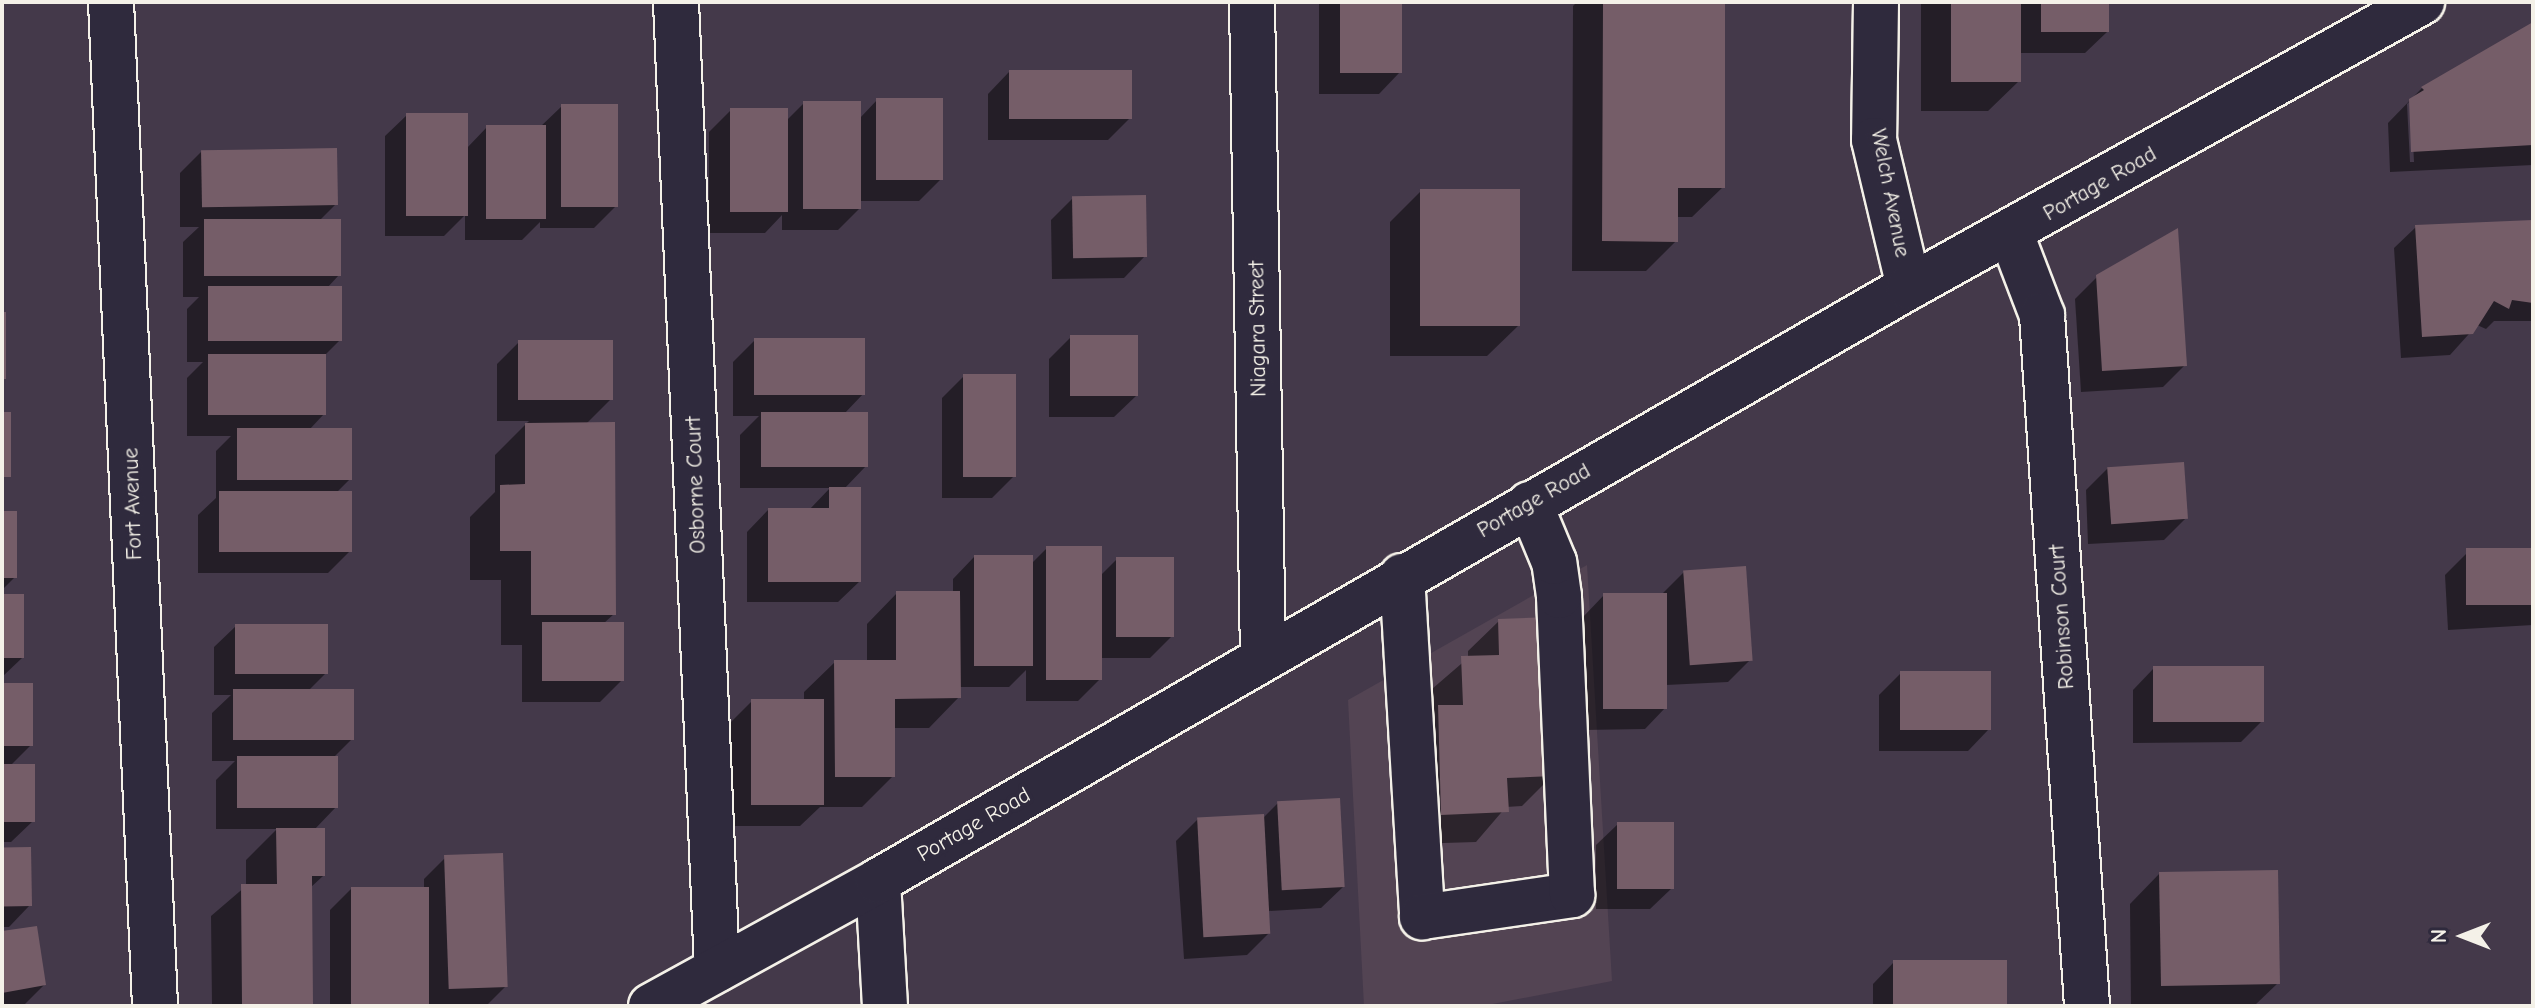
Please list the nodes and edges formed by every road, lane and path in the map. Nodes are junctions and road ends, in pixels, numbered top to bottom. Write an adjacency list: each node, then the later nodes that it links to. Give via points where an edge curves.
1 (111, 2): 13 (street, Fort Avenue)
2 (676, 2): 12 (street, Osborne Court)
3 (1252, 2): 10 (street, Niagara Street)
4 (1876, 2): 7 (street, Welch Avenue, via 1874,140)
5 (2422, 2): 6 (street, Portage Road)
6 (2011, 234): 7 (street, Portage Road); 16 (street, Robinson Court, via 2042,315)
7 (1909, 287): 8 (street, Portage Road)
8 (1530, 504): 9 (street, Portage Road); 9 (street, via 1552,552 1559,596 1572,895 1422,917)
9 (1402, 576): 10 (street, Portage Road)
10 (1263, 656): 11 (street, Portage Road)
11 (878, 881): 12 (street, Portage Road); 15 (street)
12 (717, 969): 14 (street, Portage Road)
13 (155, 1006)
14 (651, 1006)
15 (885, 1006)
16 (2087, 1006)

